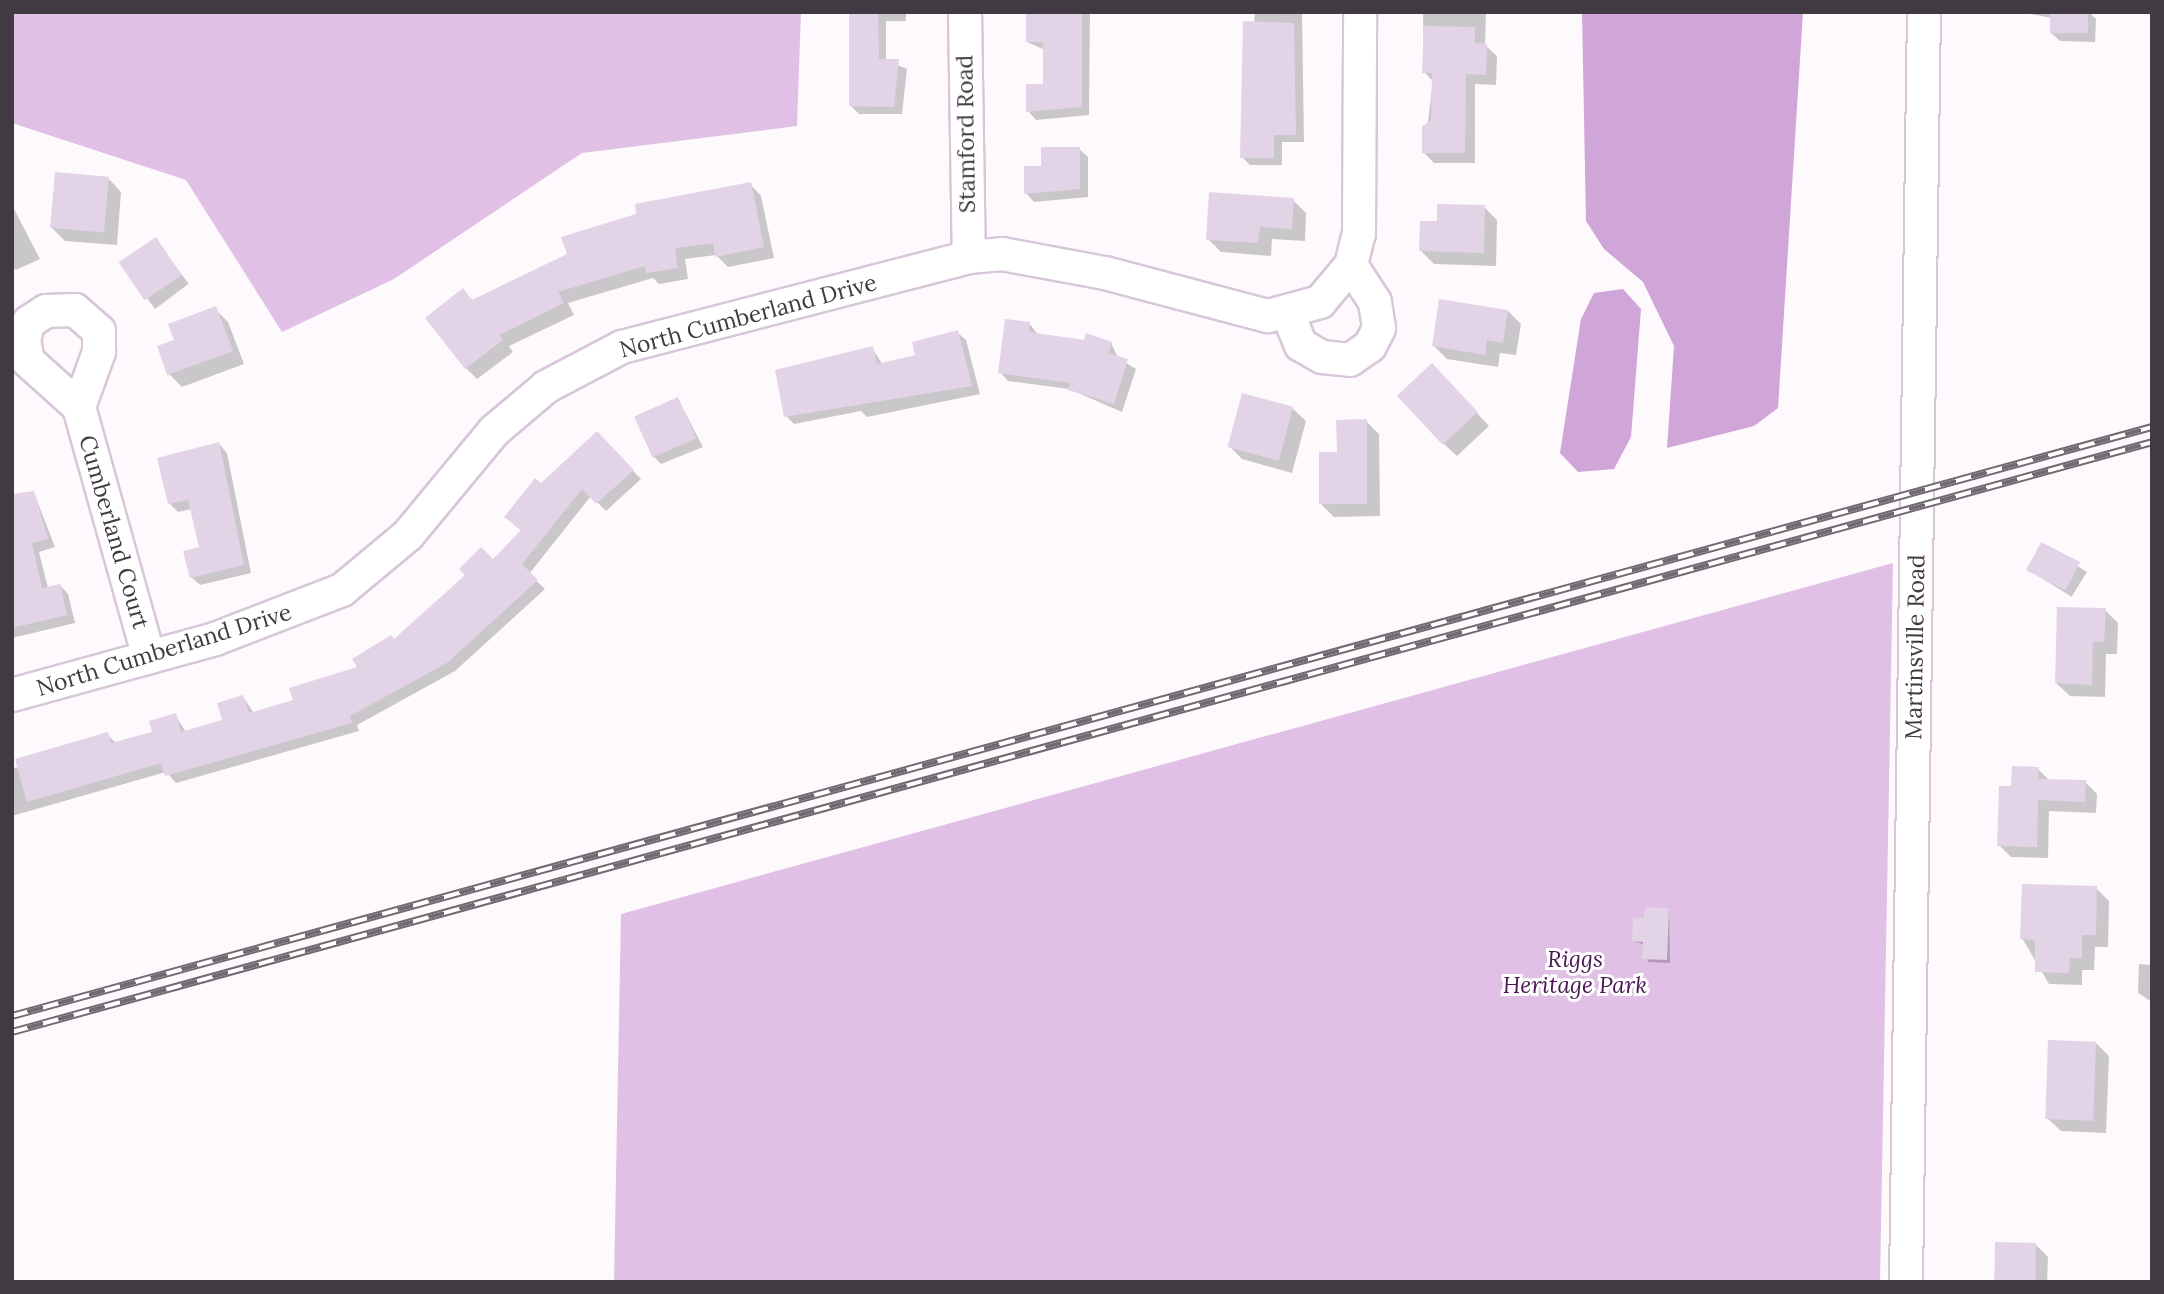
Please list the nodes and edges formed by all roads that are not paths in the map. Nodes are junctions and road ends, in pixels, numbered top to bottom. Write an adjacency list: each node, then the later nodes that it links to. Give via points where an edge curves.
1 (965, 12): 4 (street, Stamford Road)
2 (1360, 12): 5 (street, via 1359,234)
3 (1924, 12): 10 (street, Martinsville Road)
4 (969, 257): 6 (street, North Cumberland Drive, via 1036,257 1218,307); 8 (street, North Cumberland Drive, via 622,347 547,387 494,431 408,535 342,590 281,617)
5 (1351, 265): 6 (street, via 1320,302); 6 (street, via 1374,302 1379,328 1370,345 1350,360 1322,357 1301,345)
6 (1289, 316)
7 (79, 407): 8 (street, Cumberland Court)
8 (149, 657): 9 (street, North Cumberland Drive)
9 (12, 695)
10 (1906, 1282)

